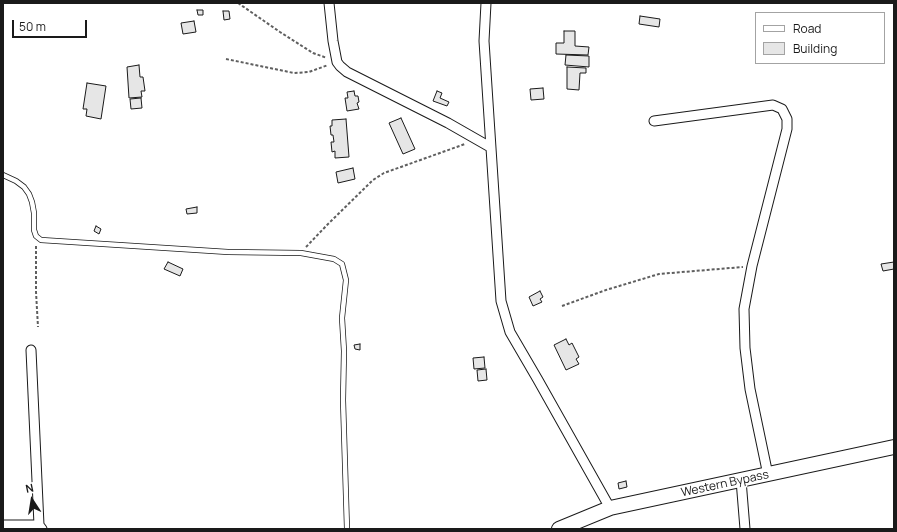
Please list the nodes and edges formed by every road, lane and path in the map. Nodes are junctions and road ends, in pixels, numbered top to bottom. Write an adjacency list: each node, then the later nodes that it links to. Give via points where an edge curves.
1 (238, 3): 5 (path, via 313,53)
2 (329, 3): 5 (street, via 332,41)
3 (486, 3): 8 (street, via 484,42)
4 (226, 59): 5 (path, via 294,73 309,72)
5 (337, 62): 7 (street, via 347,72)
6 (654, 121): 12 (street, via 773,104 782,109 787,119 786,129)
7 (476, 139): 8 (street); 11 (path, via 384,173 373,180)
8 (490, 147): 19 (street, via 501,301 510,332)
9 (3, 175): 10 (lane, via 24,187 28,194 32,202)
10 (36, 236): 11 (lane, via 41,240 53,242 228,252); 14 (path)
11 (301, 253): 22 (lane, via 334,259 342,264 346,280 342,318)
12 (752, 266): 13 (path, via 659,274); 17 (street, via 744,309 745,348 750,389)
13 (562, 306)
14 (38, 327)
15 (31, 350): 21 (street)
16 (894, 447): 17 (main road, Western Bypass)
17 (768, 475): 18 (main road, Western Bypass)
18 (741, 480): 19 (main road, Western Bypass); 24 (street)
19 (610, 508): 23 (main road, Western Bypass)
20 (3, 525): 21 (street)
21 (41, 527)
22 (347, 529)
23 (559, 529)
24 (745, 529)

